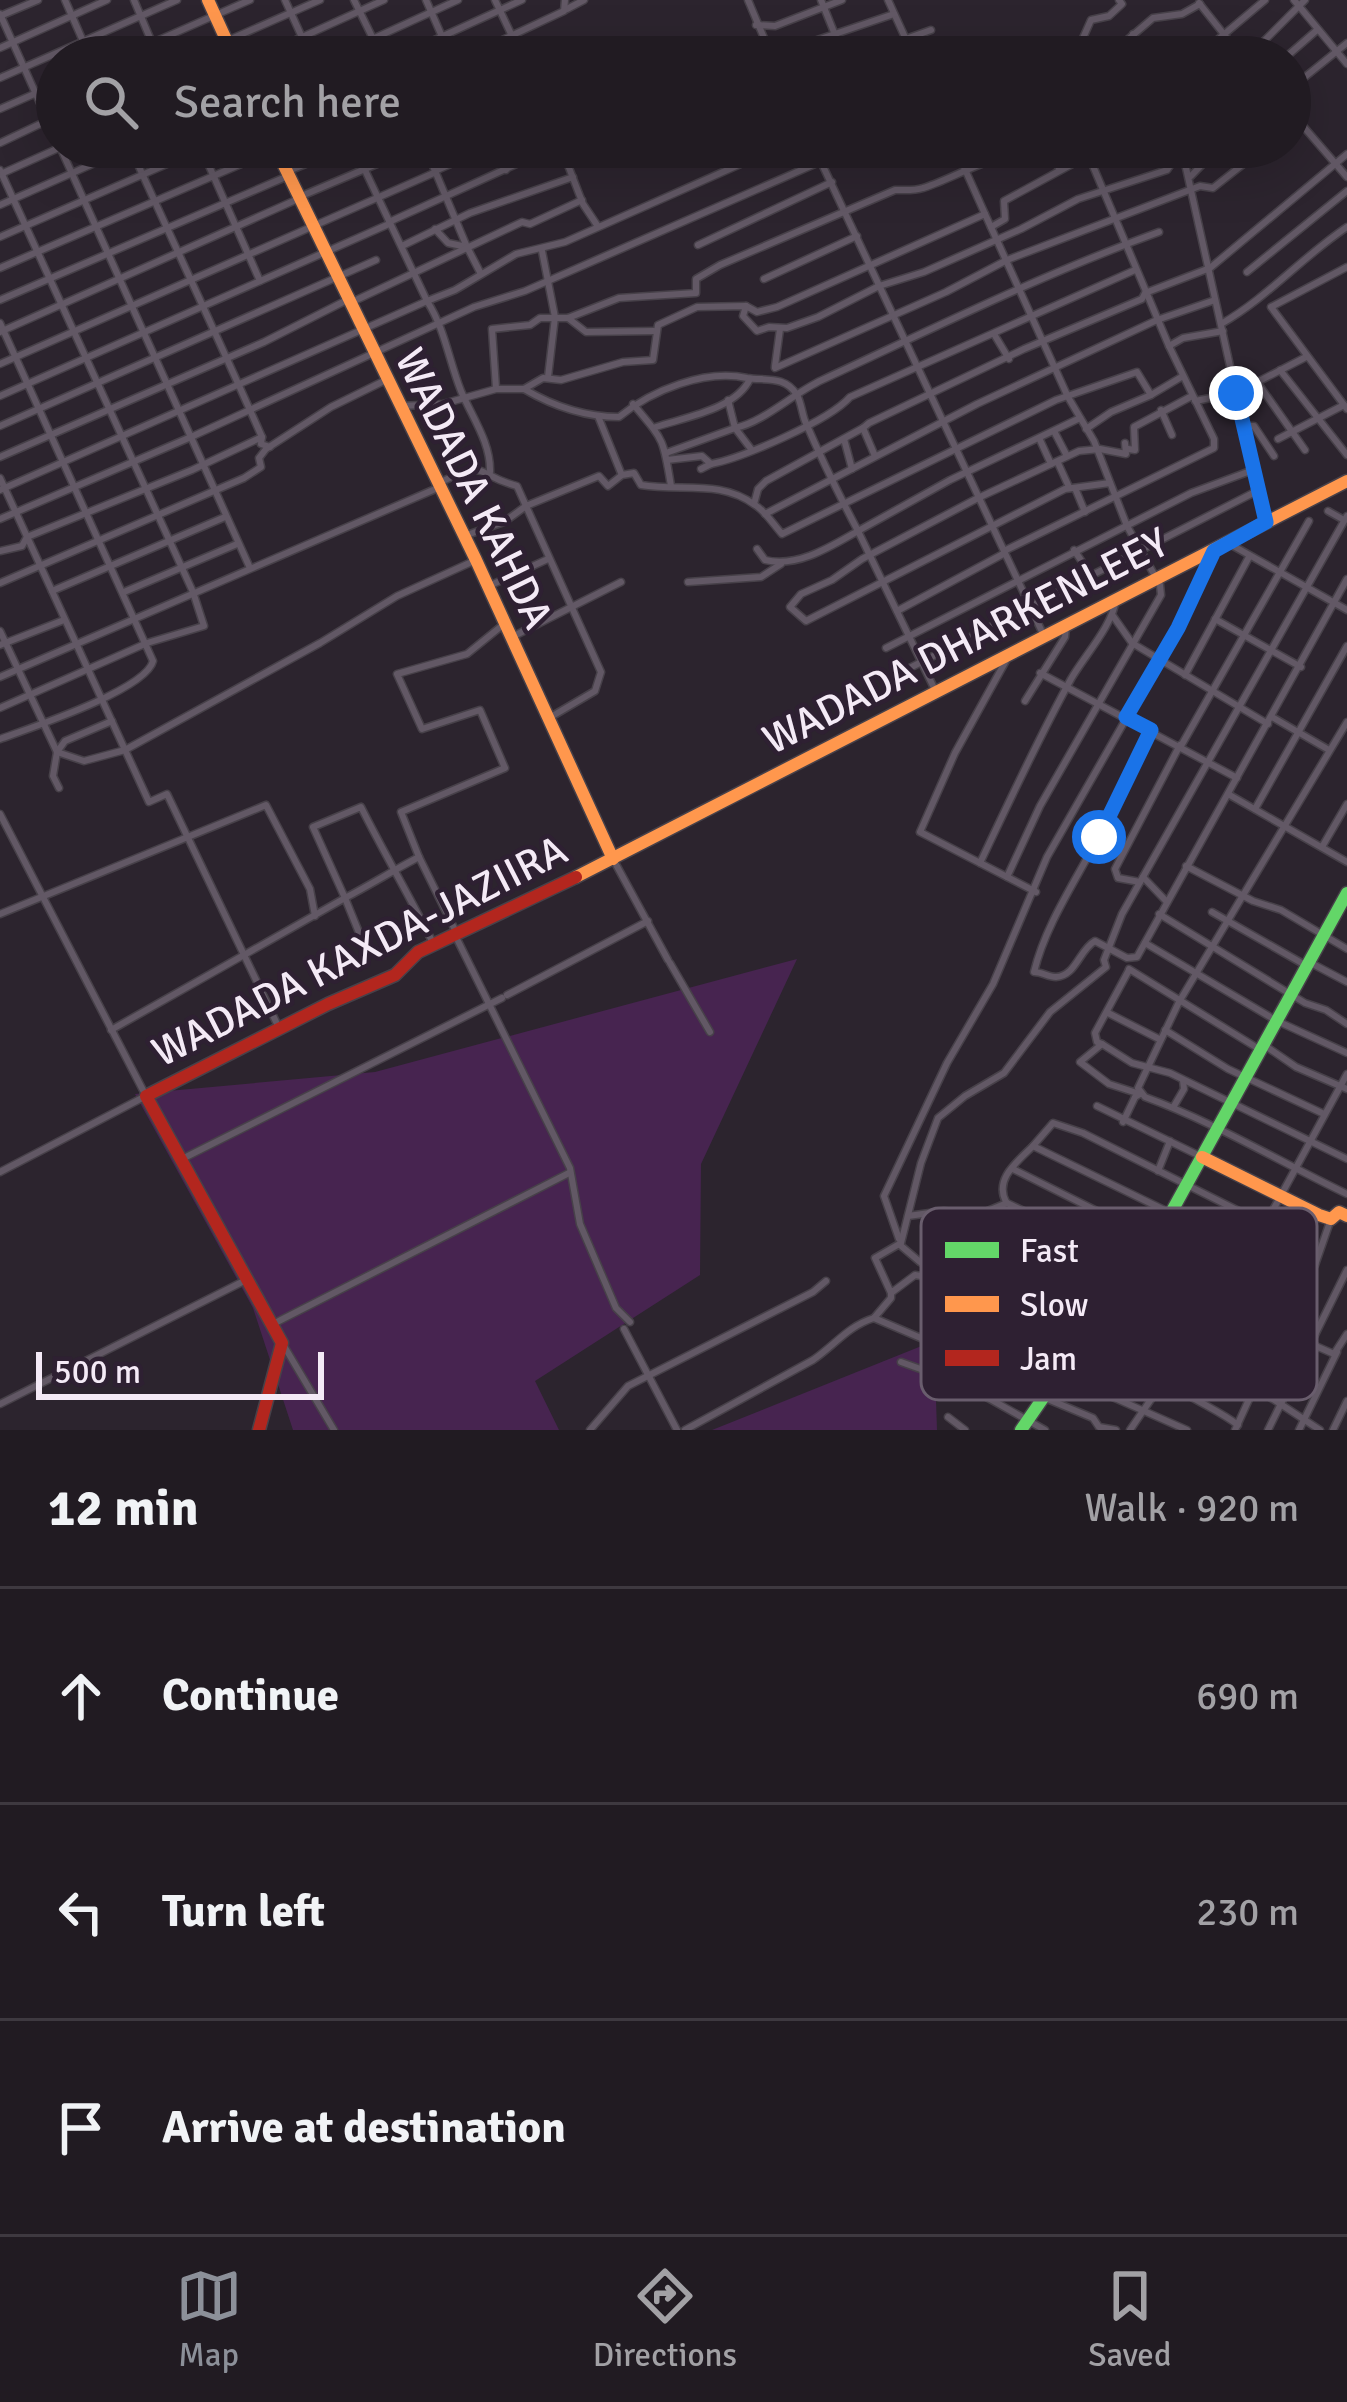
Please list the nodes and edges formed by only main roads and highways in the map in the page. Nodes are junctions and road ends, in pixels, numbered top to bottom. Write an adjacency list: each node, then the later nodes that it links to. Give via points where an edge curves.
1 (208, 0): 2 (main road)
2 (225, 36)
3 (284, 168): 5 (main road, WADADA KAHDA)
4 (1347, 482): 5 (main road, WADADA DHARKENLEEY)
5 (614, 859): 12 (main road, WADADA KAXDA-JAZIIRA, via 146,1096 282,1342)
6 (1347, 893): 7 (main road)
7 (1202, 1157): 8 (main road); 9 (main road)
8 (1174, 1208)
9 (1313, 1208)
10 (1042, 1400): 11 (main road)
11 (1025, 1425)
12 (259, 1430)

